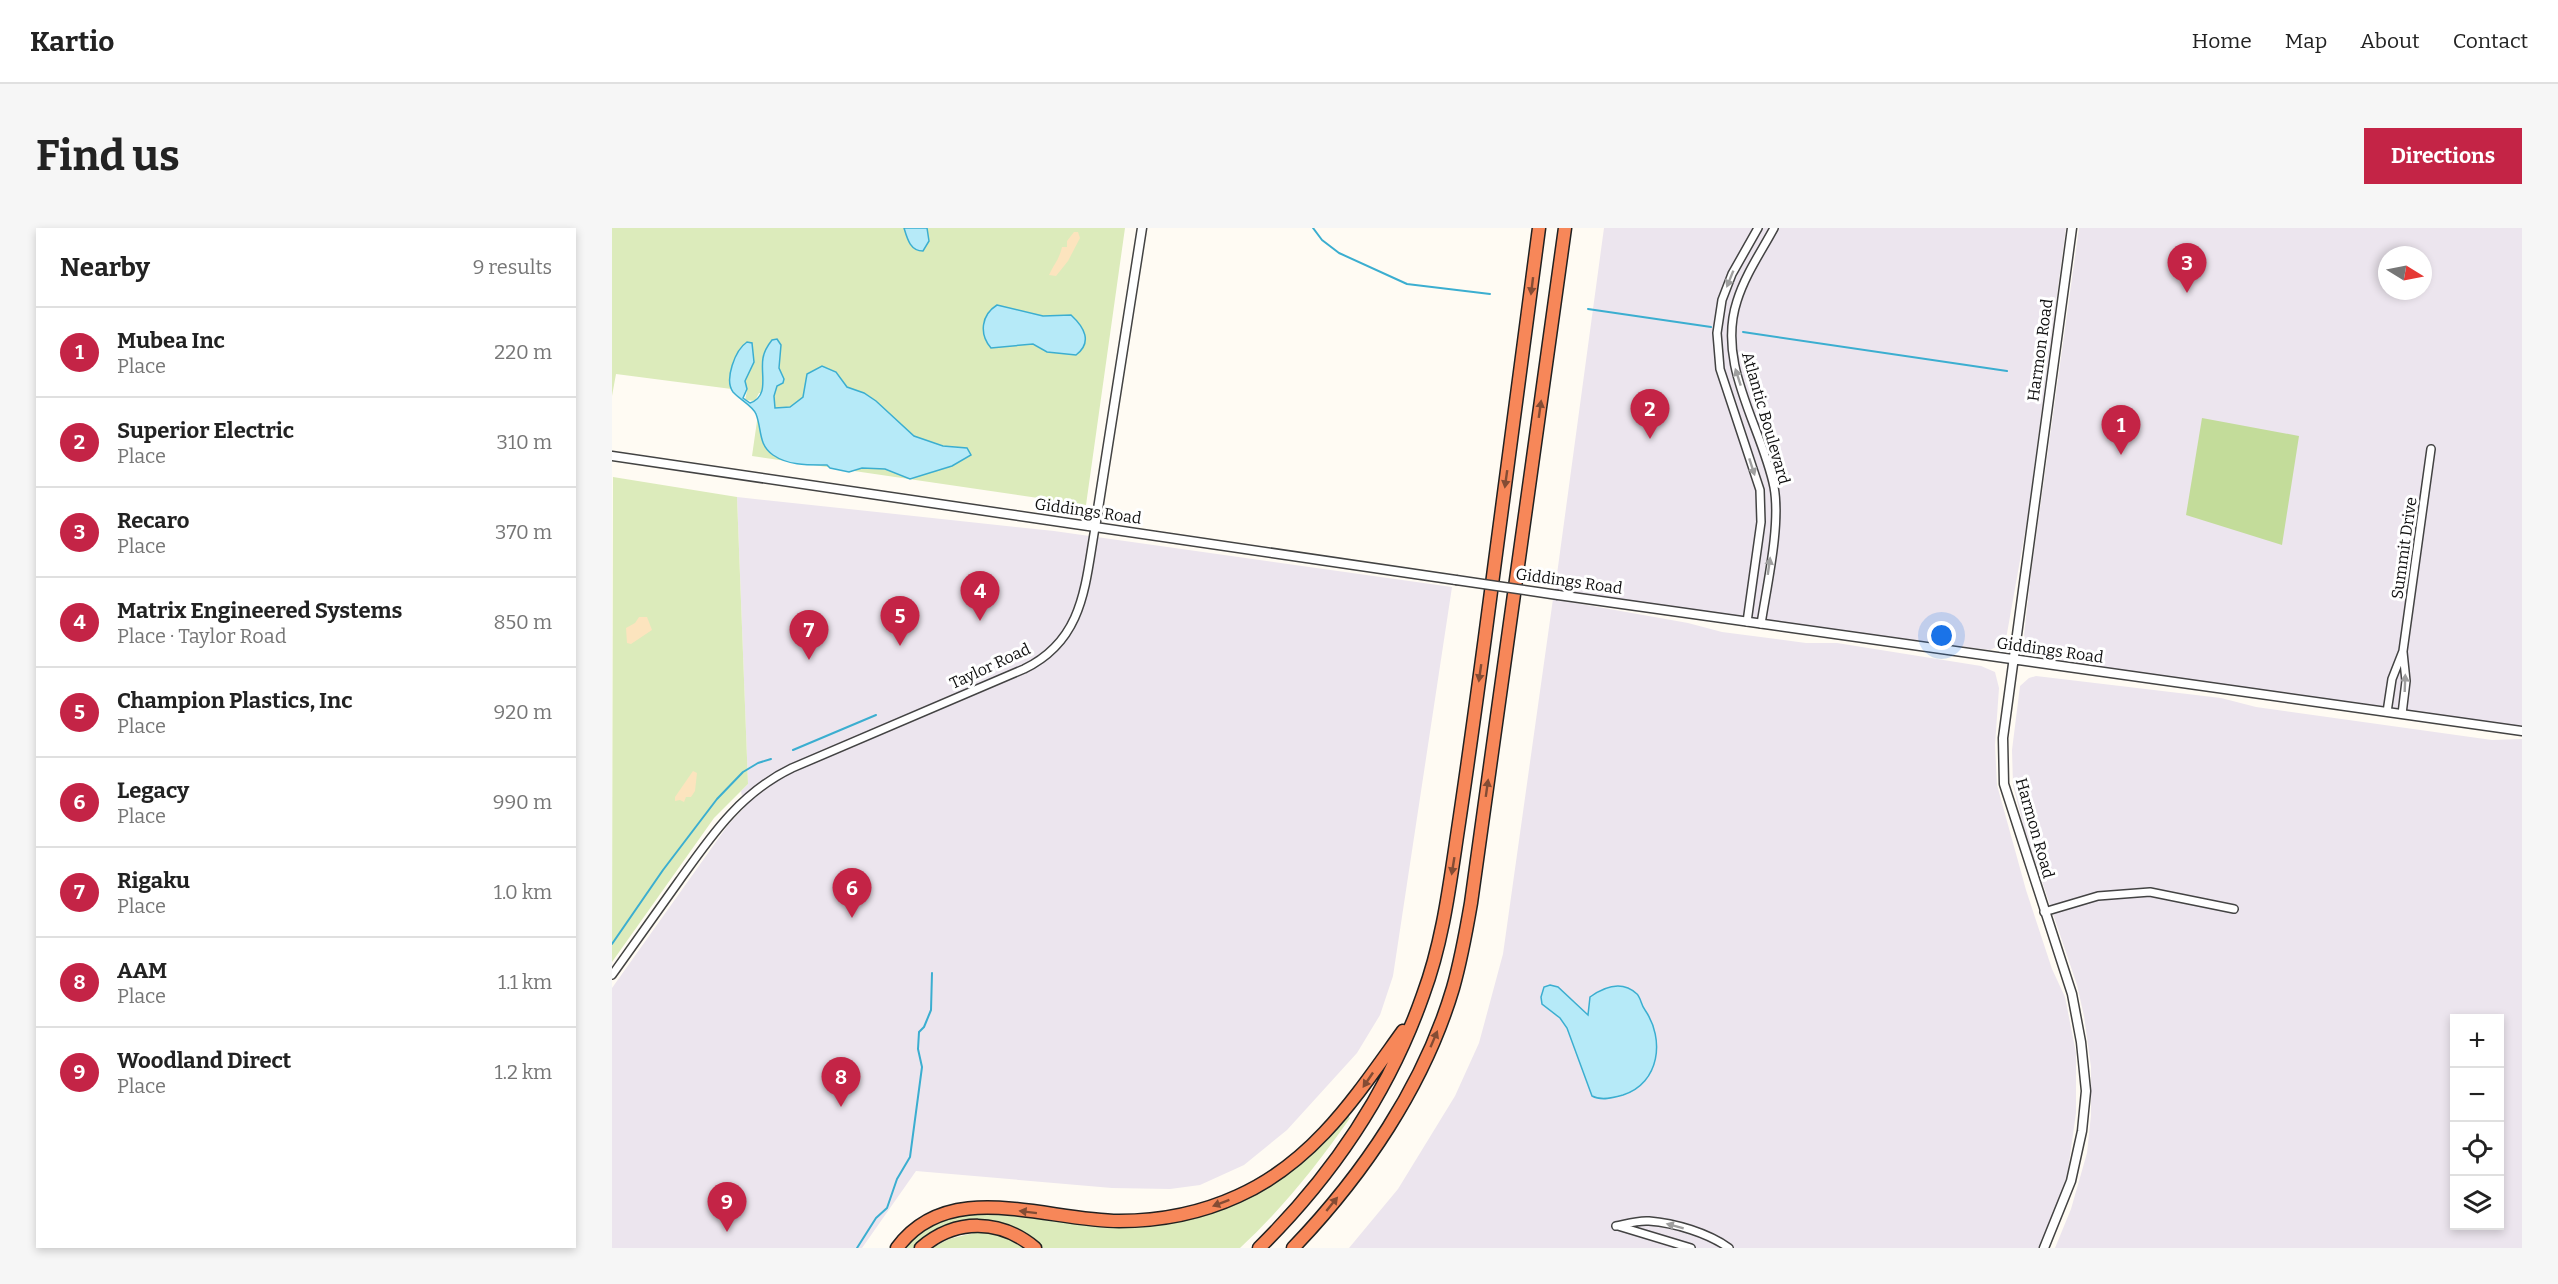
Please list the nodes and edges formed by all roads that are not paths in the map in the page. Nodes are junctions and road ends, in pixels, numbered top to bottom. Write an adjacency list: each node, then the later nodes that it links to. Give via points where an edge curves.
1 (1142, 228): 9 (street, Taylor Road)
2 (1539, 228): 20 (highway, one-way to 20, via 1446,912)
3 (1565, 228): 25 (highway, one-way to 3, via 1343,1191 1398,1111 1419,1075 1452,990 1471,903)
4 (1758, 228): 10 (street, Atlantic Boulevard, one-way to 10, via 1732,274 1722,300 1717,333 1720,369 1760,490 1761,522)
5 (1774, 228): 11 (street, Atlantic Boulevard, one-way to 5, via 1775,523 1774,488 1734,366 1731,334 1745,280)
6 (2072, 228): 13 (street, Harmon Road)
7 (2432, 449): 12 (street, Summit Drive)
8 (612, 456): 9 (street, Giddings Road)
9 (1095, 528): 10 (street, Giddings Road, bridge); 19 (street, Taylor Road, via 1079,611 1052,650 1024,669 792,768 760,786 716,828)
10 (1747, 622): 11 (street, Giddings Road)
11 (1761, 624): 13 (street, Giddings Road)
12 (2403, 651): 14 (street, Summit Drive, via 2392,680); 15 (street, Summit Drive, one-way to 12, via 2406,681)
13 (2013, 660): 14 (street, Giddings Road); 18 (street, Harmon Road, via 2003,738 2004,784)
14 (2387, 712): 15 (street, Giddings Road)
15 (2402, 714): 16 (street, Giddings Road)
16 (2522, 731)
17 (2234, 909): 18 (street, via 2150,892 2098,896)
18 (2044, 912): 28 (street, Harmon Road, via 2072,994 2086,1091 2071,1181)
19 (612, 975)
20 (1414, 1016): 21 (highway, one-way to 21, via 1320,1140 1282,1171 1238,1196 1189,1213 1136,1221 968,1207 934,1216 907,1235); 24 (highway, via 1380,1091 1350,1141 1313,1190)
21 (897, 1248)
22 (921, 1248): 23 (highway, via 952,1229 980,1225 1010,1231)
23 (1035, 1248)
24 (1259, 1248)
25 (1293, 1248)
26 (1691, 1248): 27 (street, one-way to 26, via 1674,1225 1647,1221 1616,1226)
27 (1729, 1248)
28 (2044, 1248)

